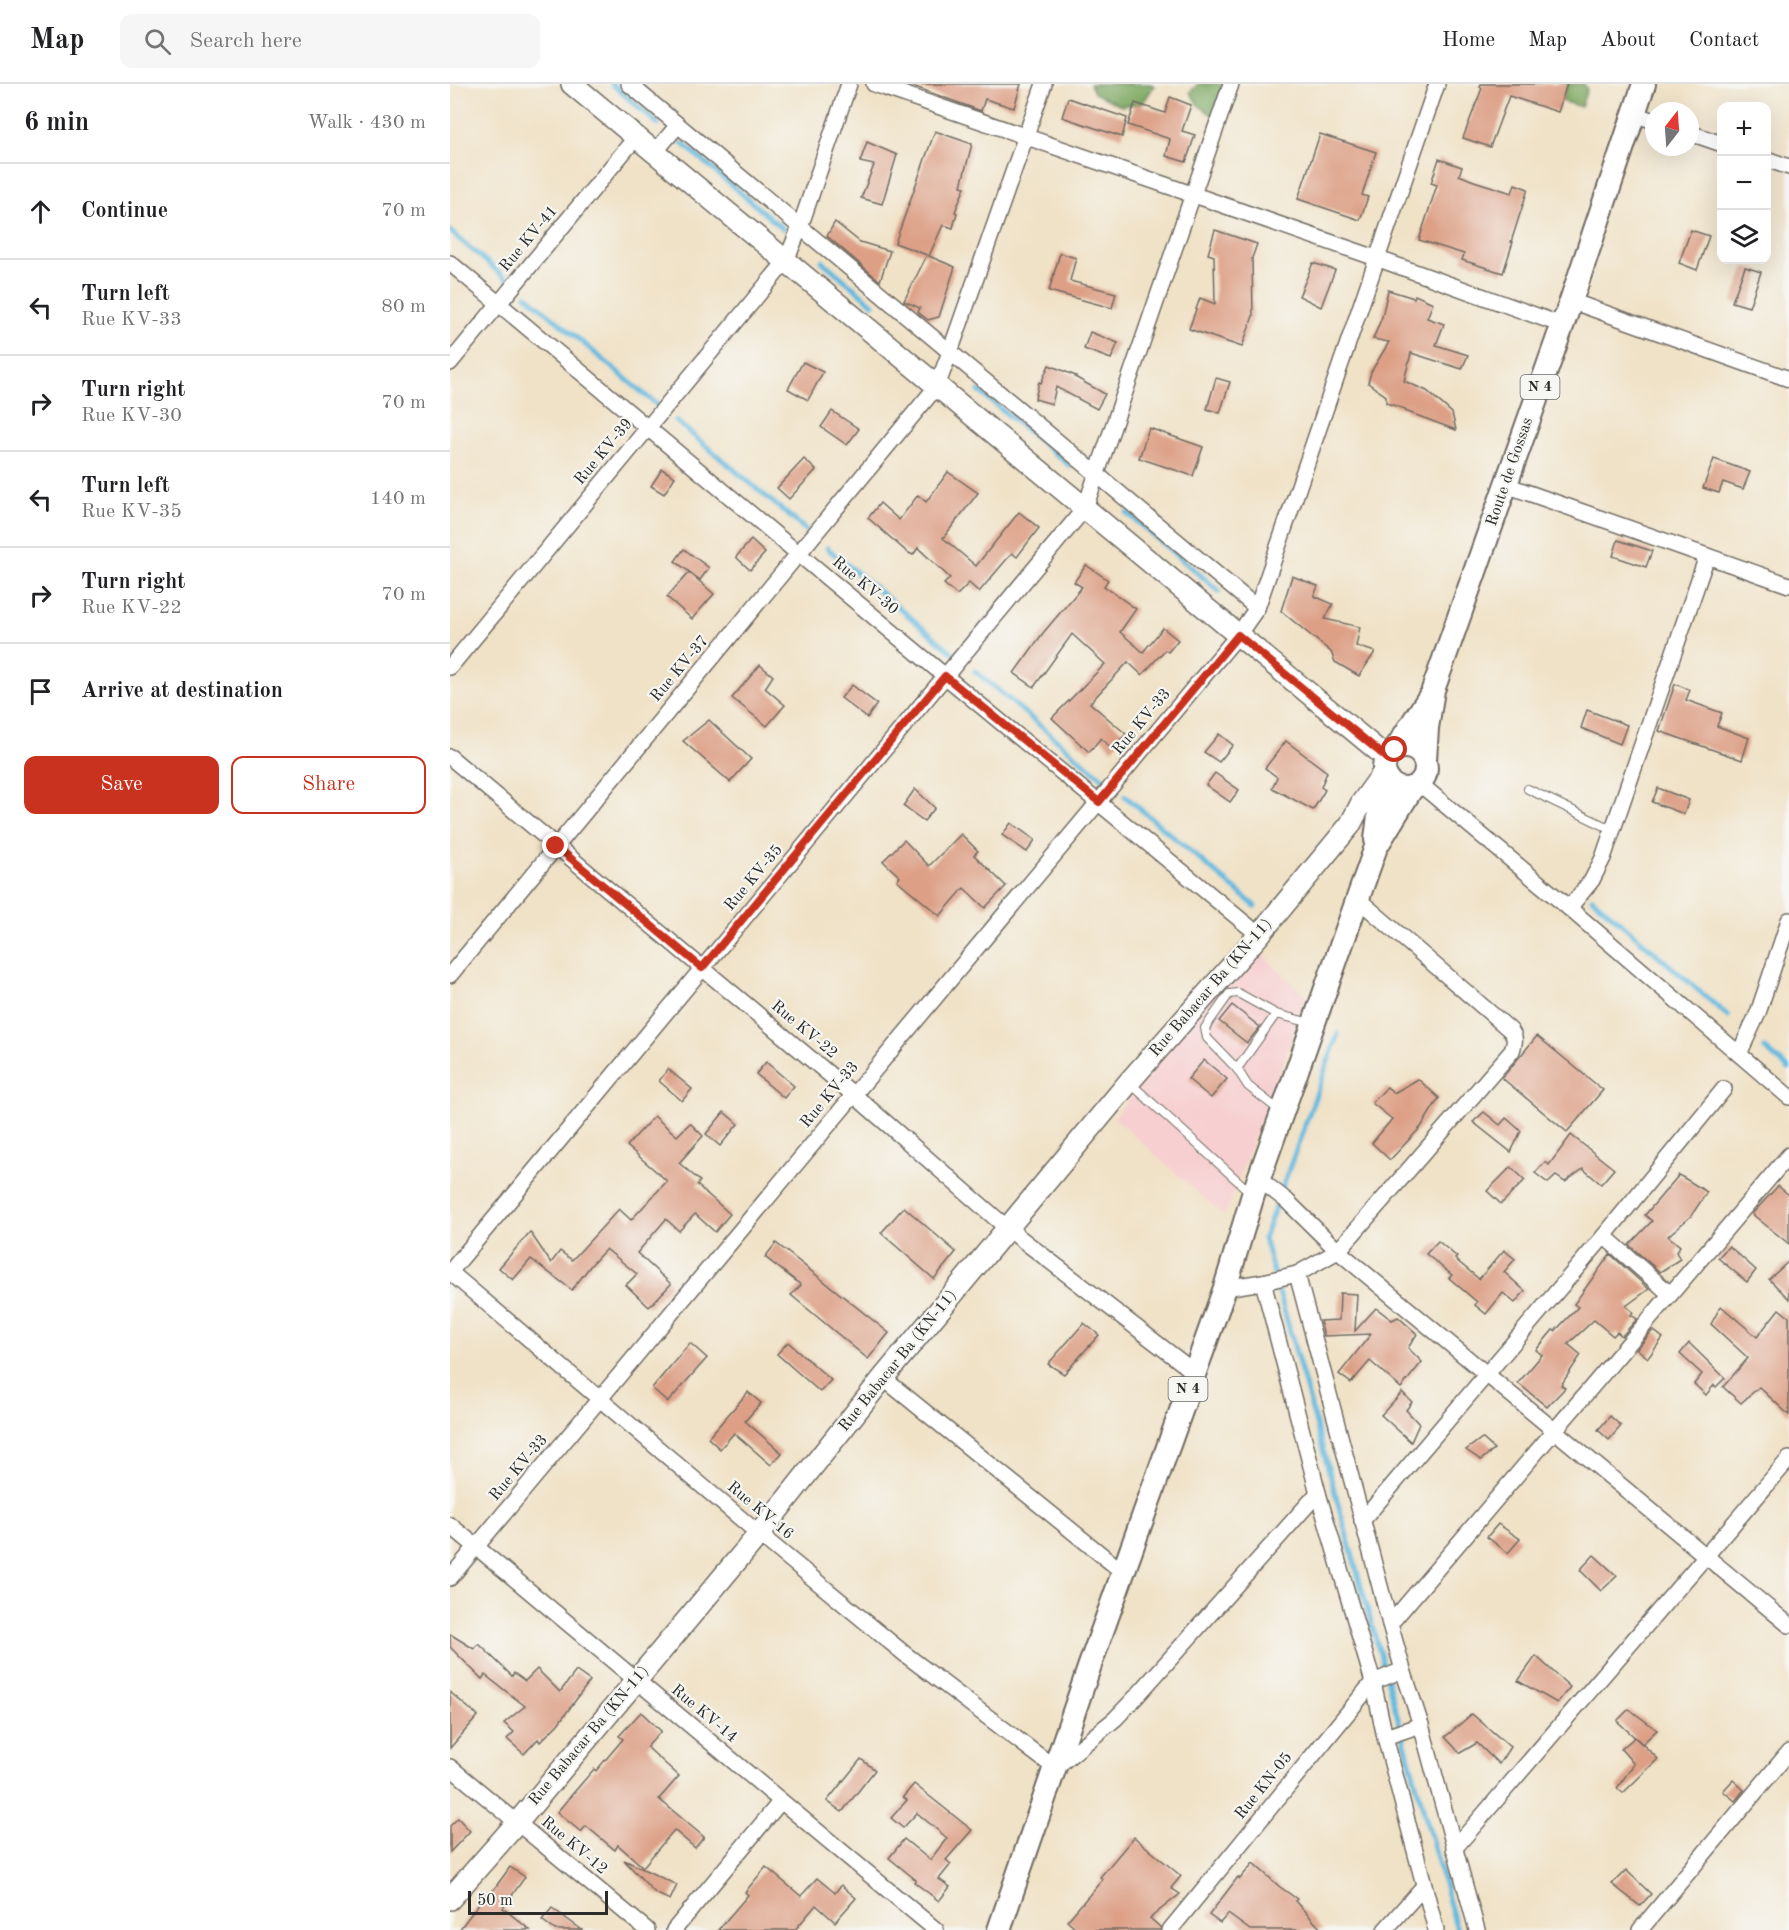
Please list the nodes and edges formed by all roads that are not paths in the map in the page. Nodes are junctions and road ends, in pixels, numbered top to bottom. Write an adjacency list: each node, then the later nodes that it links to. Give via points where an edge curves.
1 (572, 84): 12 (street)
2 (629, 84): 10 (street)
3 (849, 84): 19 (street, Rue KV-39)
4 (874, 84): 13 (street)
5 (1044, 84): 13 (street, Rue KV-37)
6 (1231, 84): 18 (street)
7 (1437, 84): 20 (street, Rue KV-33)
8 (1644, 84): 9 (main road, Route de Gossas / N 4)
9 (1644, 117): 23 (main road, Route de Gossas / N 4)
10 (678, 125): 15 (street); 19 (street)
11 (1699, 136): 14 (street)
12 (636, 137): 15 (street); 24 (street, Rue KV-41)
13 (1025, 137): 18 (street); 26 (street, Rue KV-37)
14 (1717, 142)
15 (654, 152): 21 (street)
16 (1771, 160): 17 (street)
17 (1789, 167)
18 (1193, 195): 20 (street); 31 (street)
19 (800, 227): 21 (street, Rue KV-39); 26 (street)
20 (1376, 258): 25 (street); 37 (street, Rue KV-33)
21 (786, 261): 29 (street); 30 (street, Rue KV-39)
22 (450, 263): 24 (street, Rue KV-30)
23 (1571, 302): 25 (main road, Route de Gossas / N 4); 28 (street)
24 (499, 303): 27 (street, Rue KV-41); 30 (street, Rue KV-30)
25 (1562, 325): 32 (main road, Route de Gossas / N 4)
26 (951, 352): 29 (street, Rue KV-37); 31 (street)
27 (450, 363)
28 (1789, 379)
29 (937, 386): 33 (street); 34 (street, Rue KV-37)
30 (648, 427): 34 (street, Rue KV-30); 39 (street, Rue KV-39)
31 (1096, 474): 33 (street); 37 (street)
32 (1506, 485): 35 (street); 41 (main road, Route de Gossas / N 4)
33 (1085, 508): 38 (street); 40 (street, Rue KV-35)
34 (798, 554): 40 (street, Rue KV-30); 51 (street, Rue KV-37)
35 (1707, 556): 36 (street); 50 (street)
36 (1789, 585)
37 (1257, 608): 38 (street, Rue KV-33)
38 (1238, 635): 44 (street); 47 (street, Rue KV-33)
39 (450, 667)
40 (945, 676): 47 (street, Rue KV-30); 57 (street, Rue KV-35)
41 (1434, 690): 43 (main road, N 4); 44 (main road, N 4)
42 (450, 756): 51 (street, Rue KV-22)
43 (1425, 760): 44 (main road, via 1406,747); 45 (main road, N 4, via 1426,773)
44 (1388, 764): 45 (main road, via 1397,788); 48 (main road, N 4); 49 (street)
45 (1416, 786): 52 (main road, N 4); 54 (street)
46 (1528, 789): 50 (lane)
47 (1099, 802): 56 (street, Rue KV-30); 65 (street, Rue KV-33)
48 (1380, 807): 49 (street); 52 (main road, N 4)
49 (1350, 825): 56 (street, Rue Babacar Ba (KN-11))
50 (1613, 830): 54 (street, via 1597,872)
51 (556, 846): 57 (street, Rue KV-22); 58 (street, Rue KV-37)
52 (1376, 847): 53 (main road, N 4)
53 (1359, 900): 60 (main road, N 4); 72 (street, via 1510,1030 1515,1044)
54 (1569, 908): 61 (street)
55 (1789, 920): 61 (street, via 1758,1012)
56 (1259, 935): 63 (street, Rue Babacar Ba (KN-11))
57 (702, 968): 65 (street, Rue KV-22); 73 (street, Rue KV-35)
58 (450, 975)
59 (1276, 1014): 60 (lane); 62 (lane); 62 (lane, via 1238,993 1229,994 1205,1028 1207,1038)
60 (1314, 1024): 67 (main road, N 4)
61 (1738, 1054): 66 (street)
62 (1237, 1069): 67 (lane, via 1248,1086)
63 (1129, 1082): 69 (lane); 70 (street, Rue Babacar Ba (KN-11))
64 (1724, 1089): 71 (street)
65 (854, 1095): 70 (street, Rue KV-22); 81 (street, Rue KV-33)
66 (1789, 1097)
67 (1282, 1113): 69 (main road, N 4)
68 (1789, 1155): 77 (street)
69 (1261, 1187): 72 (street, via 1287,1201); 76 (main road, N 4)
70 (1007, 1228): 78 (street, Rue KV-22); 80 (street, Rue Babacar Ba (KN-11))
71 (1604, 1236): 77 (street); 79 (street)
72 (1338, 1251): 74 (street); 79 (street)
73 (450, 1272): 81 (street, Rue KV-16)
74 (1292, 1275): 75 (street); 85 (street)
75 (1267, 1281): 76 (street); 84 (street)
76 (1224, 1288): 78 (main road, N 4)
77 (1670, 1294): 82 (street)
78 (1194, 1372): 90 (main road, N 4)
79 (1487, 1373): 82 (street); 85 (street)
80 (883, 1378): 87 (street, Rue Babacar Ba (KN-11)); 90 (street)
81 (600, 1398): 87 (street, Rue KV-16); 88 (street, Rue KV-33)
82 (1555, 1430): 89 (street); 92 (street)
83 (1789, 1459): 89 (street)
84 (1318, 1493): 94 (street); 100 (street, via 1115,1719)
85 (1362, 1521): 92 (street)
86 (450, 1525): 88 (street, Rue KV-14)
87 (759, 1534): 95 (street, Rue Babacar Ba (KN-11)); 100 (street, Rue KV-16, via 906,1655)
88 (476, 1547): 91 (street, Rue KV-33); 95 (street, Rue KV-14)
89 (1707, 1556): 93 (street); 103 (street)
90 (1124, 1573): 100 (main road, N 4)
91 (450, 1578)
92 (1390, 1624): 94 (street)
93 (1789, 1625)
94 (1387, 1676): 96 (street); 97 (street); 110 (street, Rue KN-05)
95 (635, 1680): 101 (street, Rue KV-14); 102 (street, Rue Babacar Ba (KN-11))
96 (1415, 1727): 97 (street); 103 (street)
97 (1389, 1735): 104 (street)
98 (1789, 1752): 114 (street)
99 (450, 1767): 102 (street, Rue KV-12)
100 (1054, 1768): 109 (main road, N 4)
101 (781, 1802): 106 (street, Rue KV-14); 108 (street)
102 (517, 1823): 105 (street, Rue Babacar Ba (KN-11)); 107 (street, Rue KV-12)
103 (1454, 1850): 113 (street)
104 (1424, 1886): 111 (street); 112 (street)
105 (450, 1899)
106 (929, 1928)
107 (647, 1930)
108 (674, 1930)
109 (999, 1930)
110 (1170, 1930)
111 (1385, 1930)
112 (1437, 1930)
113 (1477, 1930)
114 (1640, 1930)

